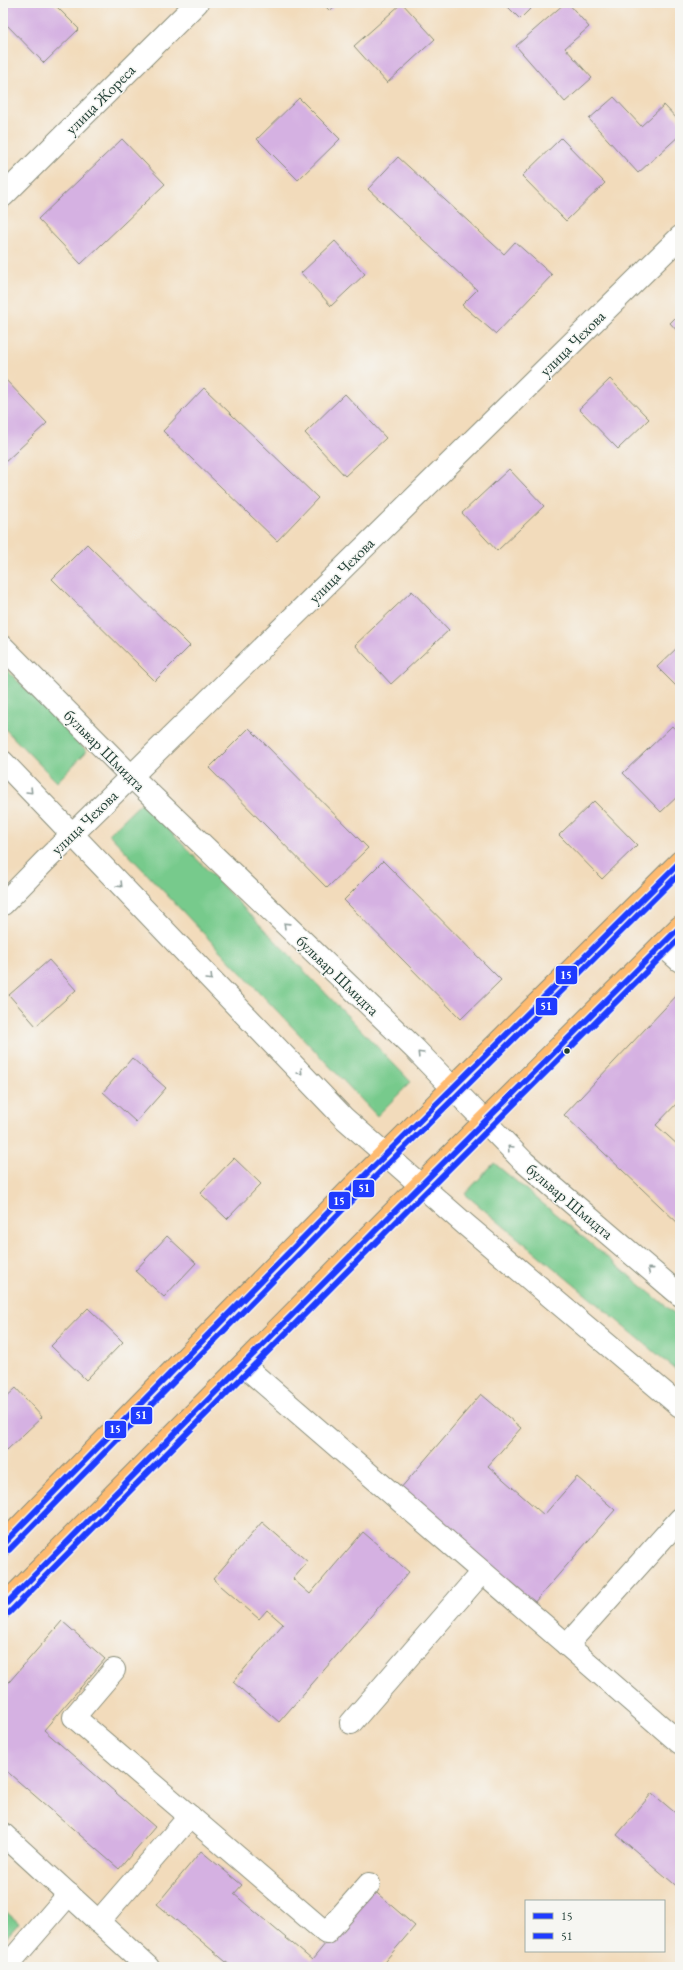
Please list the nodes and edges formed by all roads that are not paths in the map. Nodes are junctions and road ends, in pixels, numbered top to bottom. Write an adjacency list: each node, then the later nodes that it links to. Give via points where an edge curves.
1 (197, 3): 2 (street, улица Жореса)
2 (3, 196)
3 (680, 237): 6 (street, улица Чехова)
4 (3, 647): 6 (street, бульвар Шмидта)
5 (3, 762): 7 (street, one-way to 7)
6 (132, 776): 7 (street, улица Чехова); 13 (street, бульвар Шмидта, one-way to 6, via 415,1049)
7 (72, 835): 9 (street, улица Чехова); 15 (street, one-way to 15, via 344,1118)
8 (680, 862): 13 (main road)
9 (3, 904)
10 (680, 927): 11 (main road)
11 (662, 945): 12 (street); 14 (main road)
12 (680, 961)
13 (452, 1088): 14 (street, бульвар Шмидта); 15 (main road)
14 (484, 1122): 16 (main road); 17 (street, бульвар Шмидта, one-way to 14, via 524,1162)
15 (386, 1154): 16 (street); 21 (main road)
16 (421, 1186): 18 (main road); 19 (street)
17 (680, 1295)
18 (243, 1365): 22 (street); 23 (main road)
19 (680, 1406)
20 (680, 1519): 24 (street)
21 (3, 1544)
22 (482, 1572): 24 (street); 26 (street)
23 (3, 1607)
24 (567, 1645): 27 (street)
25 (114, 1670): 28 (street, via 74,1717)
26 (351, 1723)
27 (680, 1742)
28 (190, 1816): 30 (street, via 326,1933); 32 (street)
29 (3, 1834): 31 (street)
30 (369, 1884)
31 (69, 1894): 32 (street); 33 (street)
32 (98, 1922): 34 (street)
33 (6, 1967)
34 (148, 1967)

